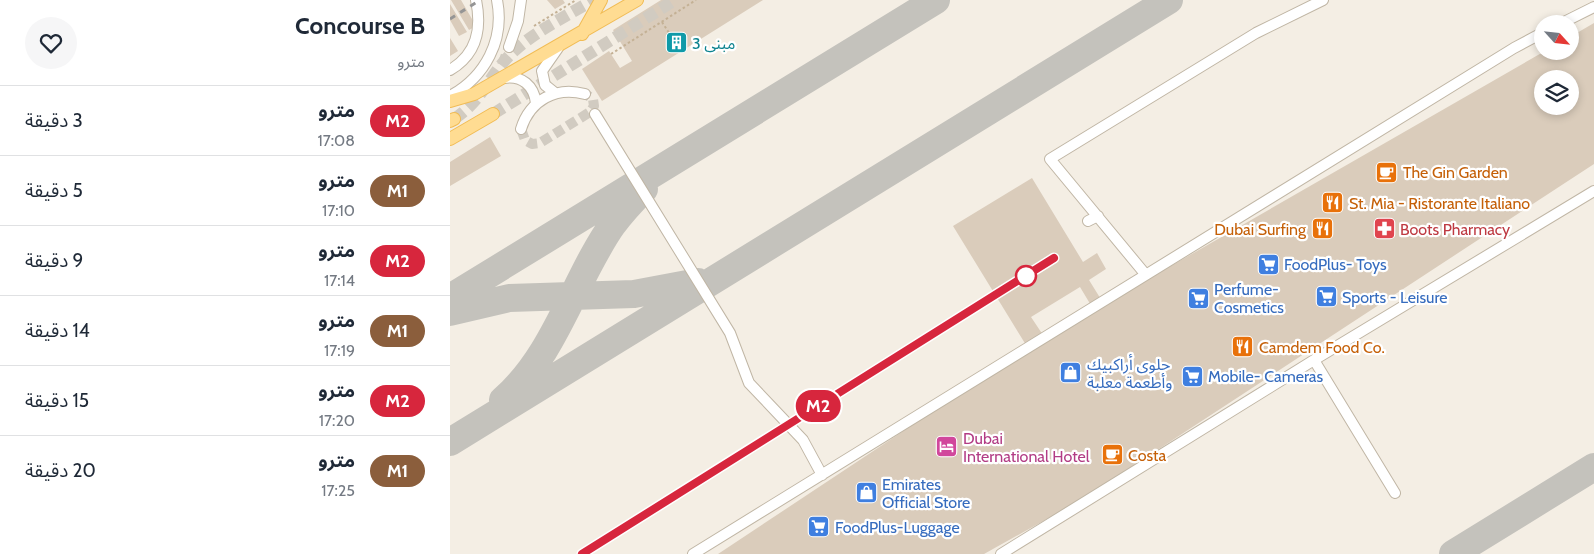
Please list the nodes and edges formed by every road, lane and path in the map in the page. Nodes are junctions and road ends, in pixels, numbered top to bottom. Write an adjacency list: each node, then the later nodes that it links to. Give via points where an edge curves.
1 (476, 0): 19 (lane, via 479,22 475,44 461,63)
2 (498, 0): 23 (lane, via 499,31 494,49 472,81)
3 (521, 0): 17 (lane)
4 (576, 0): 12 (path)
5 (601, 0): 13 (main road)
6 (637, 0): 13 (main road)
7 (696, 0): 11 (path)
8 (1323, 0): 31 (lane, via 1262,30 1050,159 1093,219)
9 (1594, 6): 10 (lane)
10 (1577, 15)
11 (662, 22): 14 (path); 18 (path)
12 (534, 26)
13 (582, 34): 16 (main road)
14 (671, 36)
15 (1534, 37): 31 (lane)
16 (561, 45): 20 (main road); 21 (lane, via 542,71 545,85)
17 (509, 47)
18 (611, 54)
19 (450, 70)
20 (502, 78): 24 (main road, via 474,94); 25 (lane, via 523,80 533,90)
21 (555, 93): 22 (lane); 25 (lane)
22 (585, 94)
23 (450, 96)
24 (450, 101)
25 (536, 103): 28 (lane)
26 (493, 114): 29 (main road)
27 (595, 114): 33 (lane, via 725,325 749,383 803,440)
28 (521, 129)
29 (455, 140)
30 (1594, 191): 32 (lane)
31 (1146, 275): 33 (lane)
32 (1314, 360): 34 (lane); 36 (lane)
33 (822, 475): 35 (lane)
34 (1395, 493)
35 (693, 554)
36 (1001, 554)

